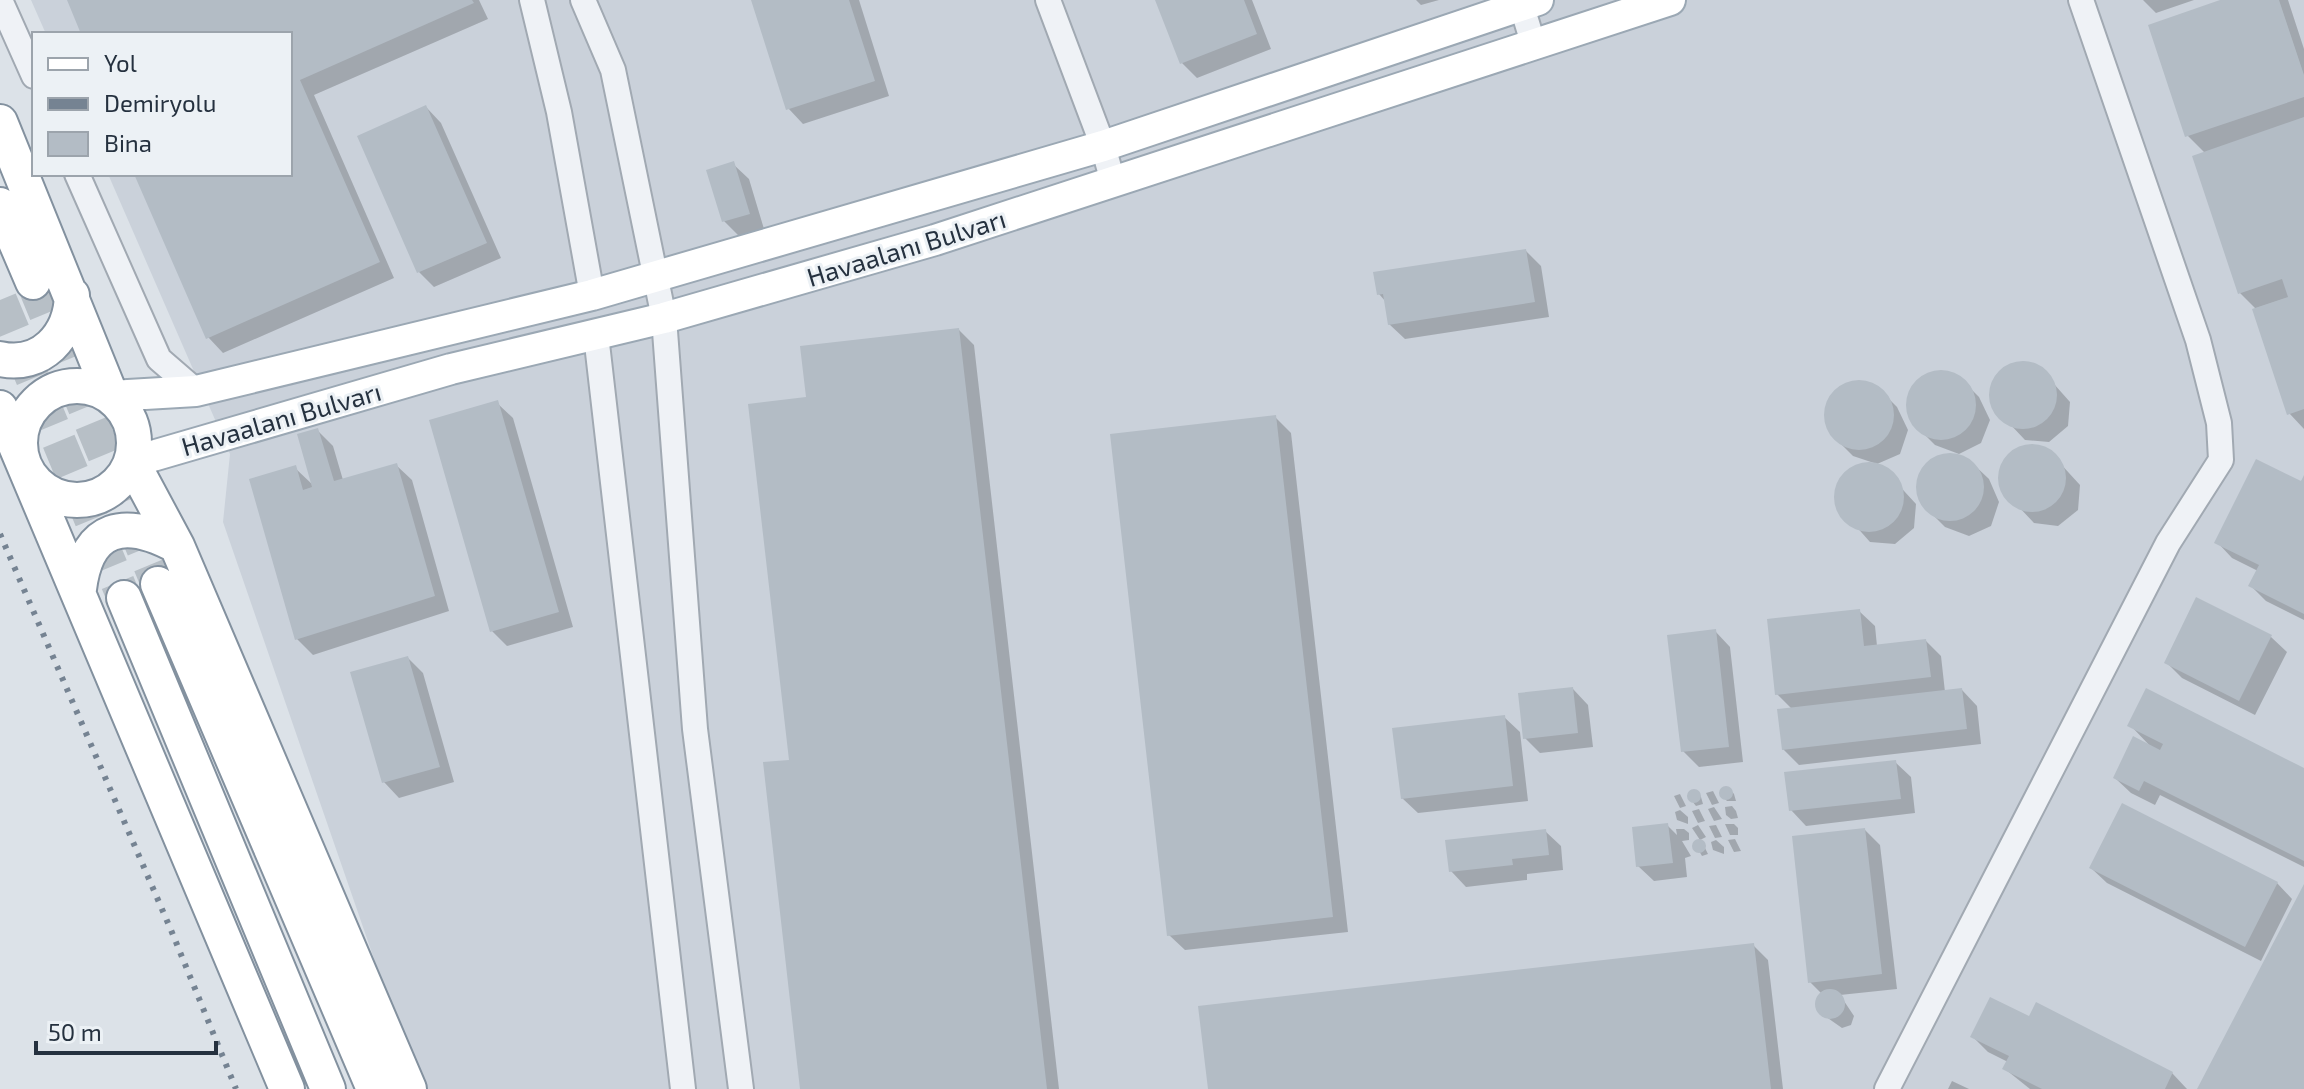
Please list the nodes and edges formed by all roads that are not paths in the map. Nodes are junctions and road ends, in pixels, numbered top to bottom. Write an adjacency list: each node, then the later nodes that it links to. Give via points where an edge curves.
1 (0, 0): 9 (street)
2 (532, 0): 22 (street, via 559,112)
3 (583, 0): 19 (street, via 613,70)
4 (1048, 0): 11 (street)
5 (1670, 0): 8 (main road, Havaalanı Bulvarı)
6 (2081, 0): 41 (street, via 2198,340 2219,423 2221,460 2168,543)
7 (1526, 2): 8 (street); 11 (main road, Havaalanı Bulvarı)
8 (1533, 43): 15 (main road, Havaalanı Bulvarı)
9 (32, 72)
10 (0, 122): 21 (highway)
11 (1103, 146): 12 (main road, Havaalanı Bulvarı); 15 (street)
12 (1064, 158): 14 (main road, Havaalanı Bulvarı); 16 (main road)
13 (78, 176): 26 (street, via 159,359)
14 (989, 179): 18 (main road); 19 (main road, Havaalanı Bulvarı)
15 (1113, 182): 16 (main road, Havaalanı Bulvarı)
16 (1075, 195): 18 (main road, Havaalanı Bulvarı)
17 (0, 205): 20 (highway)
18 (1002, 219): 23 (main road, Havaalanı Bulvarı)
19 (656, 276): 22 (main road, Havaalanı Bulvarı); 23 (street)
20 (33, 282)
21 (72, 295): 25 (highway, via 62,331 45,352 33,359); 27 (highway)
22 (592, 295): 24 (main road); 26 (main road, Havaalanı Bulvarı)
23 (664, 318): 24 (main road, Havaalanı Bulvarı); 40 (street, via 695,729)
24 (596, 335): 30 (main road, Havaalanı Bulvarı, via 451,369); 39 (street)
25 (0, 359)
26 (196, 391): 27 (main road, Havaalanı Bulvarı)
27 (111, 396): 29 (highway, via 77,385 43,397 22,426); 30 (highway, via 132,426)
28 (0, 408): 29 (highway)
29 (12, 461): 30 (highway, via 44,490 77,501 110,490); 33 (highway)
30 (132, 462): 31 (highway)
31 (177, 546): 33 (highway, via 144,530 108,535 85,560); 38 (highway)
32 (158, 584): 37 (highway)
33 (79, 589): 35 (highway)
34 (124, 598): 36 (highway)
35 (287, 1089)
36 (328, 1089)
37 (374, 1089)
38 (409, 1089)
39 (683, 1089)
40 (741, 1089)
41 (1887, 1089)

